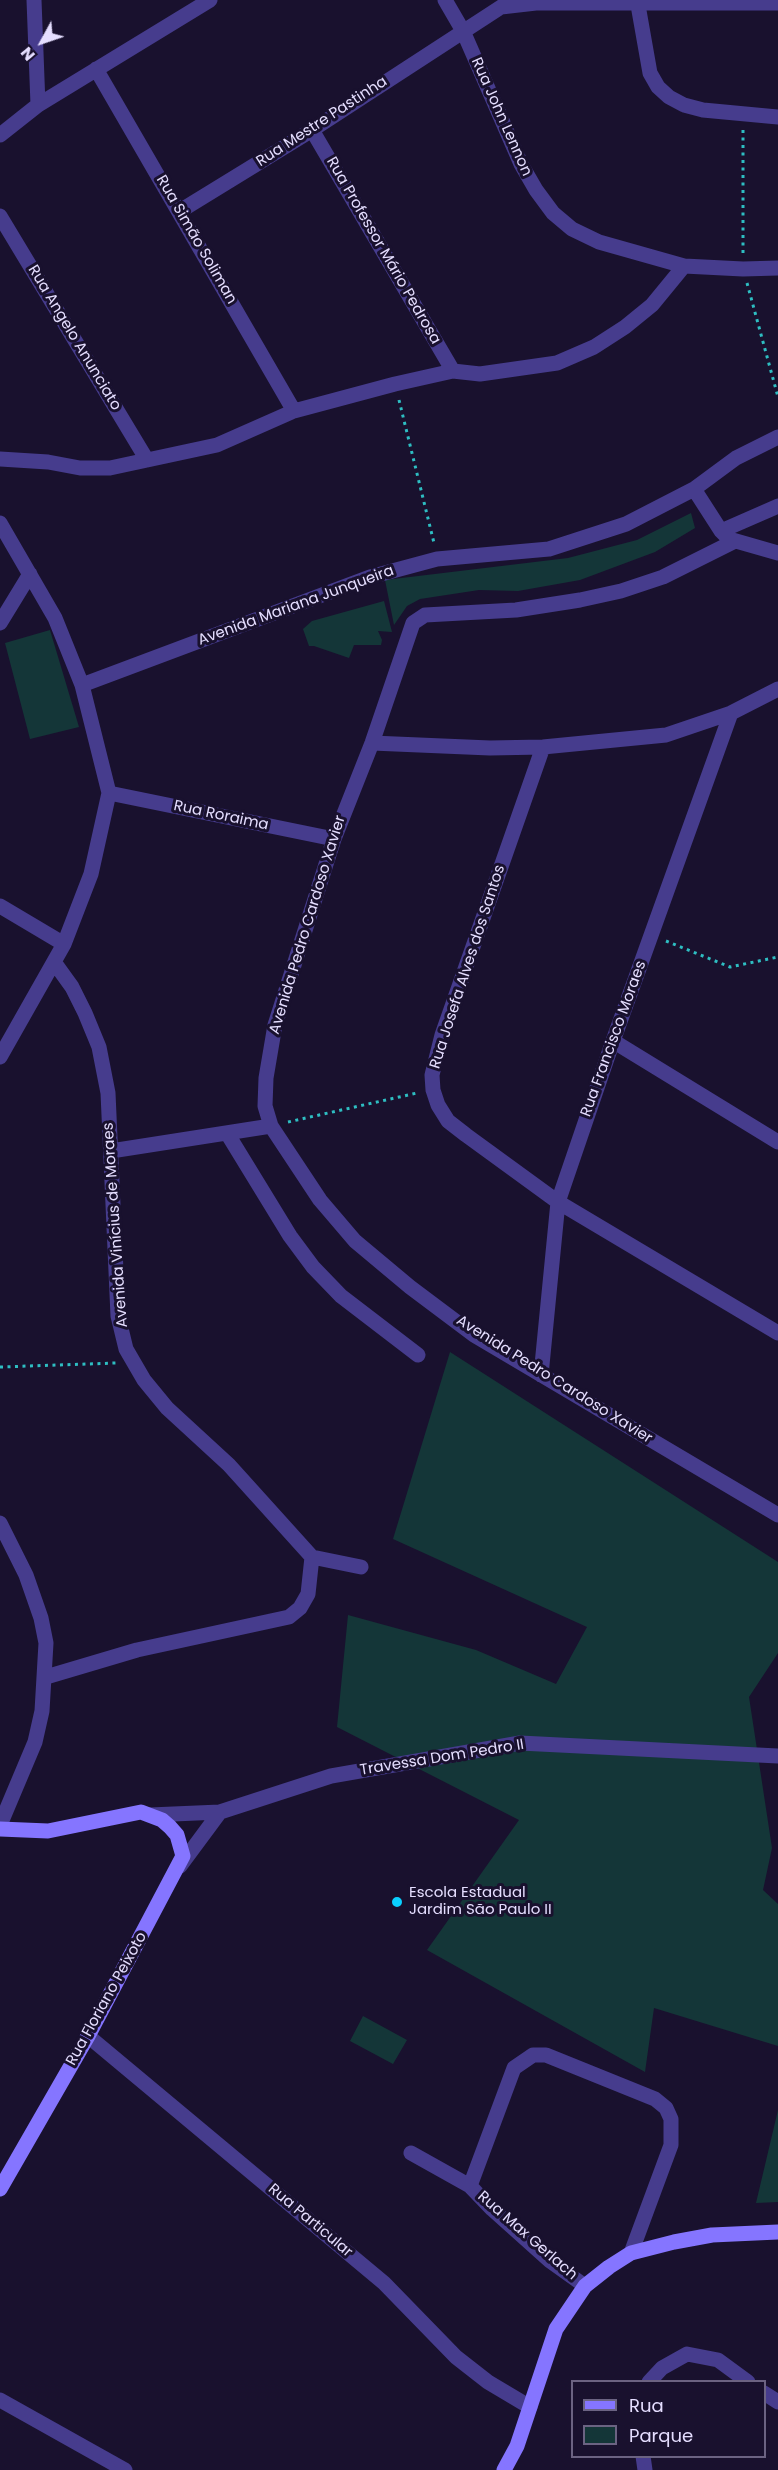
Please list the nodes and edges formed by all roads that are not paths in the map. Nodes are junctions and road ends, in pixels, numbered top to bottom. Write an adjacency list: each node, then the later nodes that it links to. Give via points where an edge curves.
1 (34, 0): 8 (street)
2 (210, 0): 7 (street)
3 (445, 0): 6 (street, Rua John Lennon)
4 (778, 3): 5 (street, Rua Mestre Pastinha)
5 (638, 4): 6 (street, Rua Mestre Pastinha, via 519,4 501,7); 9 (street, via 650,73 669,97 703,110)
6 (463, 31): 10 (street, Rua Mestre Pastinha); 14 (street, Rua John Lennon, via 521,164 554,213 572,229 599,242)
7 (96, 69): 8 (street); 12 (street, Rua Simão Soliman)
8 (38, 105): 11 (street)
9 (778, 117)
10 (312, 130): 12 (street, Rua Mestre Pastinha); 16 (street, Rua Professor Mário Pedrosa)
11 (0, 135)
12 (180, 212): 17 (street, Rua Simão Soliman)
13 (0, 216): 20 (street, Rua Angelo Anunciato)
14 (684, 266): 15 (street, Rua John Lennon); 16 (street, via 652,305 594,347 557,363 518,370 480,374)
15 (778, 268)
16 (453, 371): 17 (street)
17 (294, 411): 20 (street, via 217,445)
18 (778, 436): 21 (street, Avenida Mariana Junqueira, via 736,458)
19 (0, 459): 20 (street, via 80,468 110,468)
20 (147, 460)
21 (694, 489): 24 (street); 29 (street, Avenida Mariana Junqueira, via 626,524 549,549 437,559 359,580)
22 (778, 506): 24 (street)
23 (0, 524): 27 (street)
24 (721, 531): 25 (street)
25 (733, 542): 26 (street); 32 (street, Avenida Pedro Cardoso Xavier, via 663,577 621,591 516,610 425,615 416,620)
26 (778, 553)
27 (30, 574): 28 (street); 29 (street, via 55,618)
28 (1, 618)
29 (82, 685): 34 (street)
30 (778, 689): 31 (street)
31 (731, 713): 33 (street, via 666,735); 39 (street, Rua Francisco Moraes)
32 (372, 743): 33 (street); 35 (street, Avenida Pedro Cardoso Xavier)
33 (543, 747): 45 (street, Rua Josefa Alves dos Santos, via 442,1035 432,1075 438,1105 448,1121)
34 (109, 793): 35 (street, Rua Roraima); 37 (street, via 91,874)
35 (334, 839): 41 (street, Avenida Pedro Cardoso Xavier, via 275,1025 266,1078 265,1106)
36 (0, 906): 37 (street)
37 (64, 944): 38 (street)
38 (54, 962): 40 (street); 44 (street, Avenida Vinícius de Moraes, via 72,987 99,1047 108,1094)
39 (613, 1041): 43 (street); 45 (street, Rua Francisco Moraes)
40 (0, 1058)
41 (271, 1126): 42 (street); 48 (street, Avenida Pedro Cardoso Xavier, via 320,1200 355,1241 474,1335)
42 (227, 1133): 44 (street); 47 (street, via 313,1268 342,1296)
43 (778, 1142)
44 (111, 1151): 51 (street, Avenida Vinícius de Moraes, via 118,1316 126,1349 167,1408 230,1465)
45 (558, 1202): 46 (street, Rua Josefa Alves dos Santos); 48 (street, Rua Francisco Moraes)
46 (778, 1333)
47 (418, 1355)
48 (542, 1375): 49 (street, Avenida Pedro Cardoso Xavier)
49 (778, 1515)
50 (0, 1523): 53 (street, via 26,1575 41,1618)
51 (312, 1557): 52 (street); 53 (street, via 308,1594 289,1617 137,1650)
52 (361, 1567)
53 (46, 1677): 57 (street, via 35,1742)
54 (778, 1755): 55 (street, Travessa Dom Pedro II, via 520,1743 331,1776)
55 (220, 1812): 56 (street, Travessa Dom Pedro II); 58 (street)
56 (150, 1815): 57 (street, Travessa Dom Pedro II, via 141,1812 48,1831); 58 (street, via 162,1820 177,1835 183,1856)
57 (0, 1827)
58 (180, 1866): 59 (street, Rua Floriano Peixoto)
59 (88, 2036): 62 (street, Rua Floriano Peixoto); 69 (street, Rua Particular, via 384,2283 456,2356 488,2382)
60 (411, 2153): 61 (street, Rua Max Gerlach)
61 (470, 2186): 64 (street, Rua Max Gerlach, via 514,2068 533,2055 546,2055 656,2099 671,2119 670,2145); 65 (street, Rua Max Gerlach, via 550,2261)
62 (0, 2189)
63 (778, 2232): 64 (street, via 712,2235)
64 (631, 2253): 65 (street)
65 (585, 2286): 69 (street, via 556,2329)
66 (651, 2380): 67 (street, via 662,2368 687,2354 718,2360)
67 (745, 2380)
68 (0, 2400): 70 (street)
69 (530, 2407): 71 (street)
70 (125, 2470)
71 (504, 2470)

